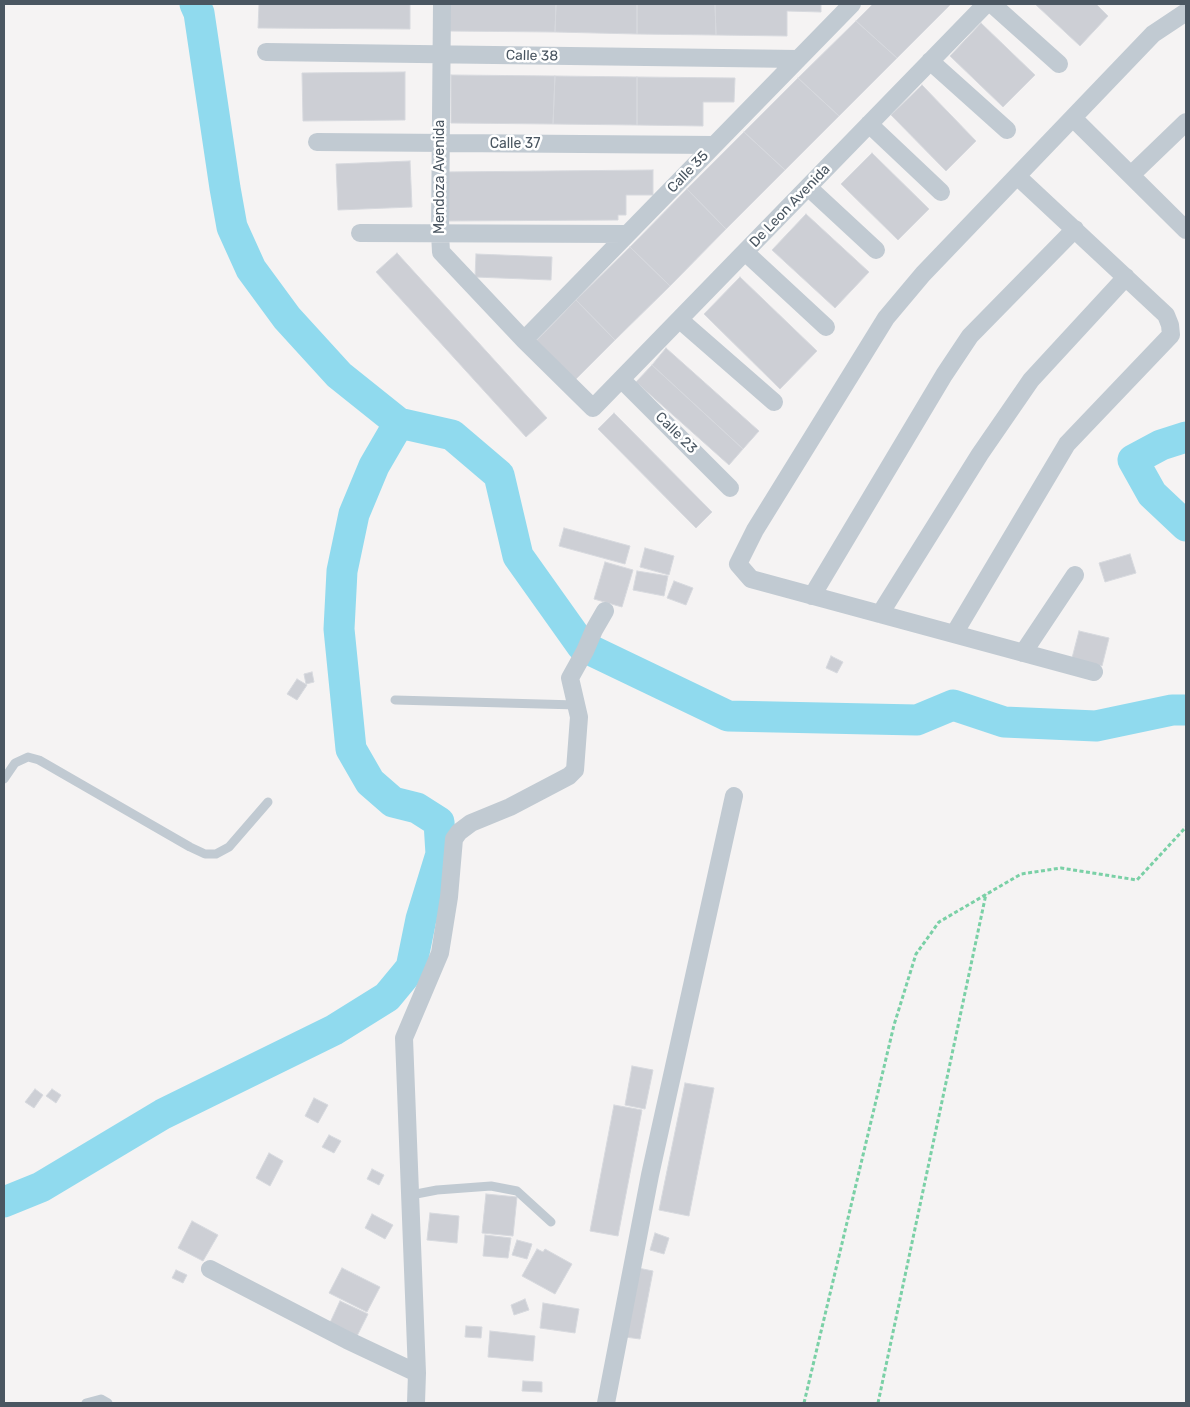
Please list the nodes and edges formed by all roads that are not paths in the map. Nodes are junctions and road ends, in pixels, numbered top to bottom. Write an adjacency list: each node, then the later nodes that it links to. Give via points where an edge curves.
1 (442, 4): 7 (street, Mendoza Avenida)
2 (852, 4): 8 (street, Calle 35)
3 (986, 4): 9 (street, De Leon Avenida)
4 (992, 4): 10 (street)
5 (1186, 12): 11 (street, via 1153,34)
6 (266, 52): 7 (street, Calle 38)
7 (442, 54): 8 (street, Calle 38); 16 (street, Mendoza Avenida)
8 (798, 59): 17 (street, Calle 35)
9 (930, 61): 13 (street, De Leon Avenida); 14 (street)
10 (1059, 64)
11 (1073, 118): 18 (street); 19 (street)
12 (1186, 122): 18 (street)
13 (869, 124): 20 (street, De Leon Avenida); 21 (street)
14 (1007, 130)
15 (317, 142): 16 (street, Calle 37)
16 (440, 144): 17 (street, Calle 37); 25 (street, Mendoza Avenida)
17 (714, 146): 26 (street, Calle 35)
18 (1131, 175): 23 (street)
19 (1017, 176): 22 (street); 38 (street, via 922,274 886,318 755,530 738,564 751,579)
20 (808, 187): 27 (street); 28 (street, De Leon Avenida)
21 (941, 192)
22 (1075, 229): 29 (street); 38 (street, via 970,336)
23 (1186, 230)
24 (360, 233): 25 (street)
25 (440, 233): 26 (street); 32 (street, Mendoza Avenida, via 441,252)
26 (627, 234): 32 (street, Calle 35)
27 (876, 250)
28 (745, 252): 30 (street, De Leon Avenida); 31 (street)
29 (1126, 277): 40 (street, via 1030,380); 41 (street, via 1166,315 1171,335 1067,444)
30 (680, 320): 33 (street, De Leon Avenida); 34 (street)
31 (826, 327)
32 (524, 340): 35 (street, Mendoza Avenida)
33 (621, 379): 35 (street, De Leon Avenida); 36 (street, Calle 23)
34 (774, 402)
35 (593, 408)
36 (730, 488)
37 (1075, 575): 42 (street)
38 (812, 596): 40 (street)
39 (605, 611): 45 (street, via 570,678)
40 (880, 614): 41 (street)
41 (954, 634): 42 (street)
42 (1023, 653): 43 (street)
43 (1094, 672)
44 (395, 700): 45 (lane)
45 (577, 705): 49 (street, via 579,716 574,770 510,807 471,822 454,839 440,953 404,1038)
46 (4, 779): 48 (lane, via 15,763 28,757 39,760 205,854 216,854 229,847)
47 (734, 796): 56 (street, via 650,1175)
48 (268, 802)
49 (410, 1194): 50 (lane, via 491,1186 517,1191); 52 (street)
50 (551, 1222)
51 (210, 1269): 52 (street)
52 (417, 1373): 55 (street)
53 (86, 1403): 54 (lane, via 101,1399)
54 (108, 1403)
55 (416, 1403)
56 (606, 1403)

